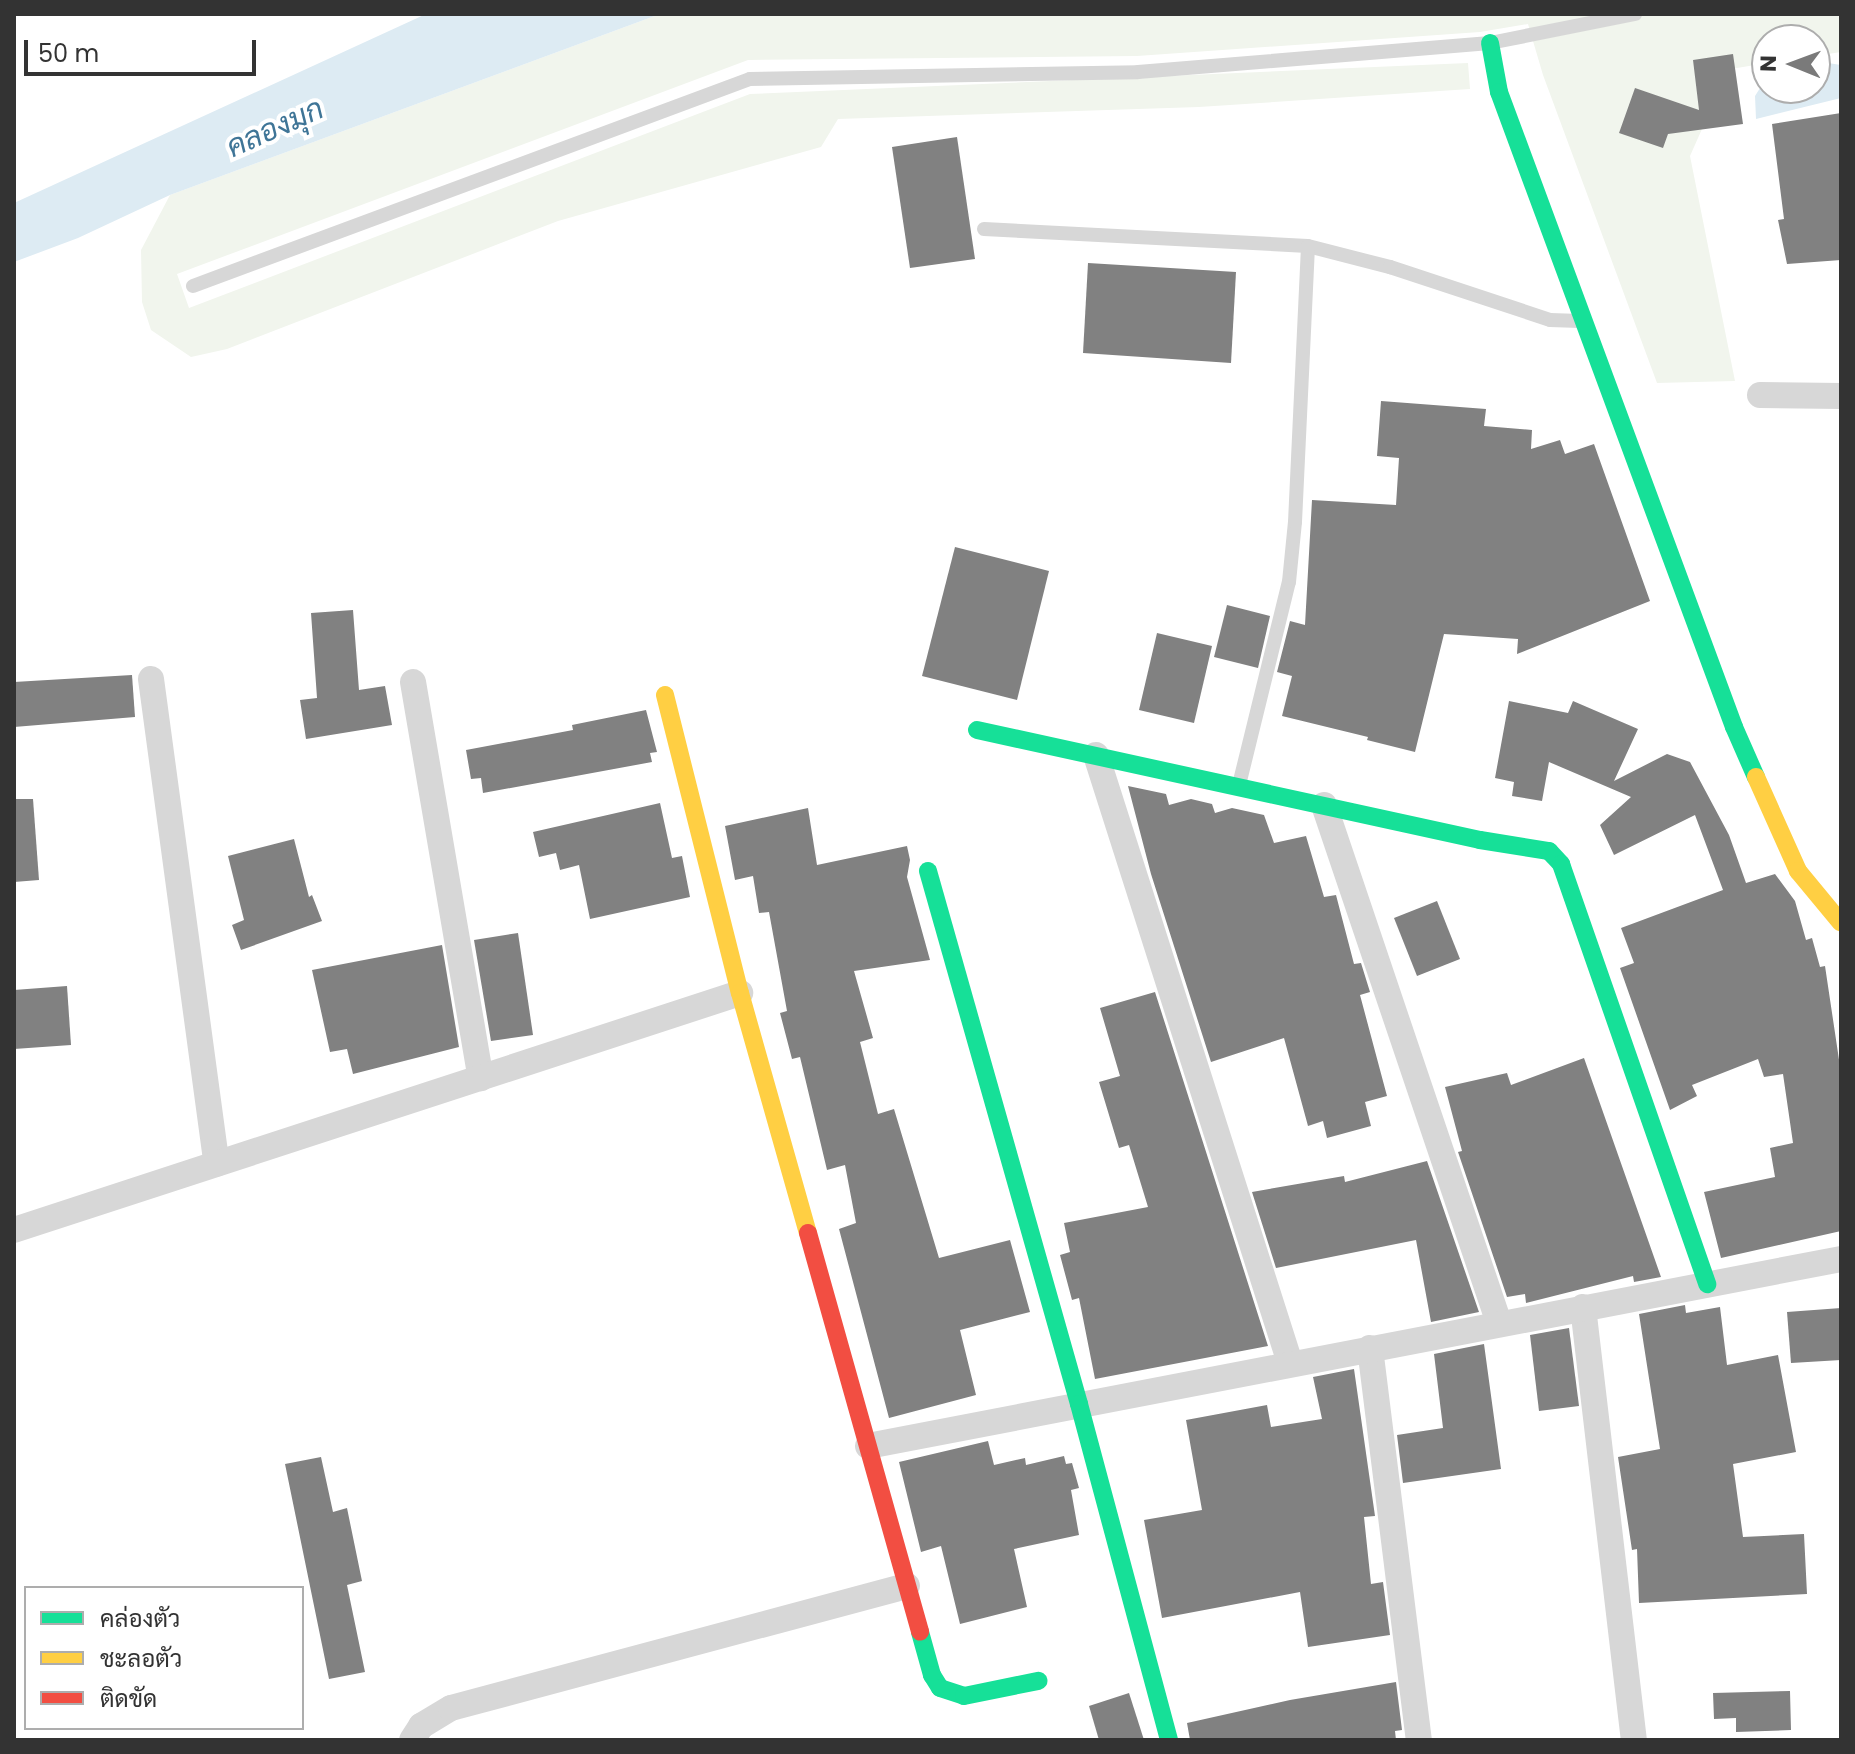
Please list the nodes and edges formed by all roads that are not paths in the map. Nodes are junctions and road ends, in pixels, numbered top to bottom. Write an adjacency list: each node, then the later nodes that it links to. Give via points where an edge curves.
1 (1635, 14): 2 (lane)
2 (1490, 43): 5 (lane, via 1138,72 750,79); 6 (street, via 1499,92)
3 (984, 229): 4 (lane)
4 (1308, 246): 6 (lane, via 1550,320); 14 (lane, via 1289,582)
5 (193, 286)
6 (1583, 320): 17 (street, via 1734,727 1798,871)
7 (1760, 395): 8 (street)
8 (1841, 396)
9 (151, 679): 20 (street)
10 (413, 682): 19 (street)
11 (665, 695): 18 (street)
12 (977, 730): 13 (street)
13 (1096, 755): 14 (street); 27 (street)
14 (1239, 785): 15 (street)
15 (1324, 805): 23 (street, via 1549,851 1561,864); 25 (street)
16 (928, 871): 28 (street)
17 (1841, 923)
18 (740, 993): 19 (street); 29 (street)
19 (481, 1078): 20 (street)
20 (217, 1164): 21 (street)
21 (14, 1230)
22 (1841, 1259): 23 (street)
23 (1707, 1284): 24 (street)
24 (1583, 1307): 25 (street); 35 (street)
25 (1499, 1323): 26 (street)
26 (1370, 1348): 27 (street); 34 (street)
27 (1290, 1363): 28 (street)
28 (1079, 1404): 29 (street); 33 (street)
29 (868, 1446): 30 (street)
30 (907, 1586): 31 (street, via 940,1688 964,1696); 32 (street, via 451,1708 421,1726)
31 (1038, 1681)
32 (412, 1740)
33 (1169, 1740)
34 (1419, 1740)
35 (1634, 1740)

